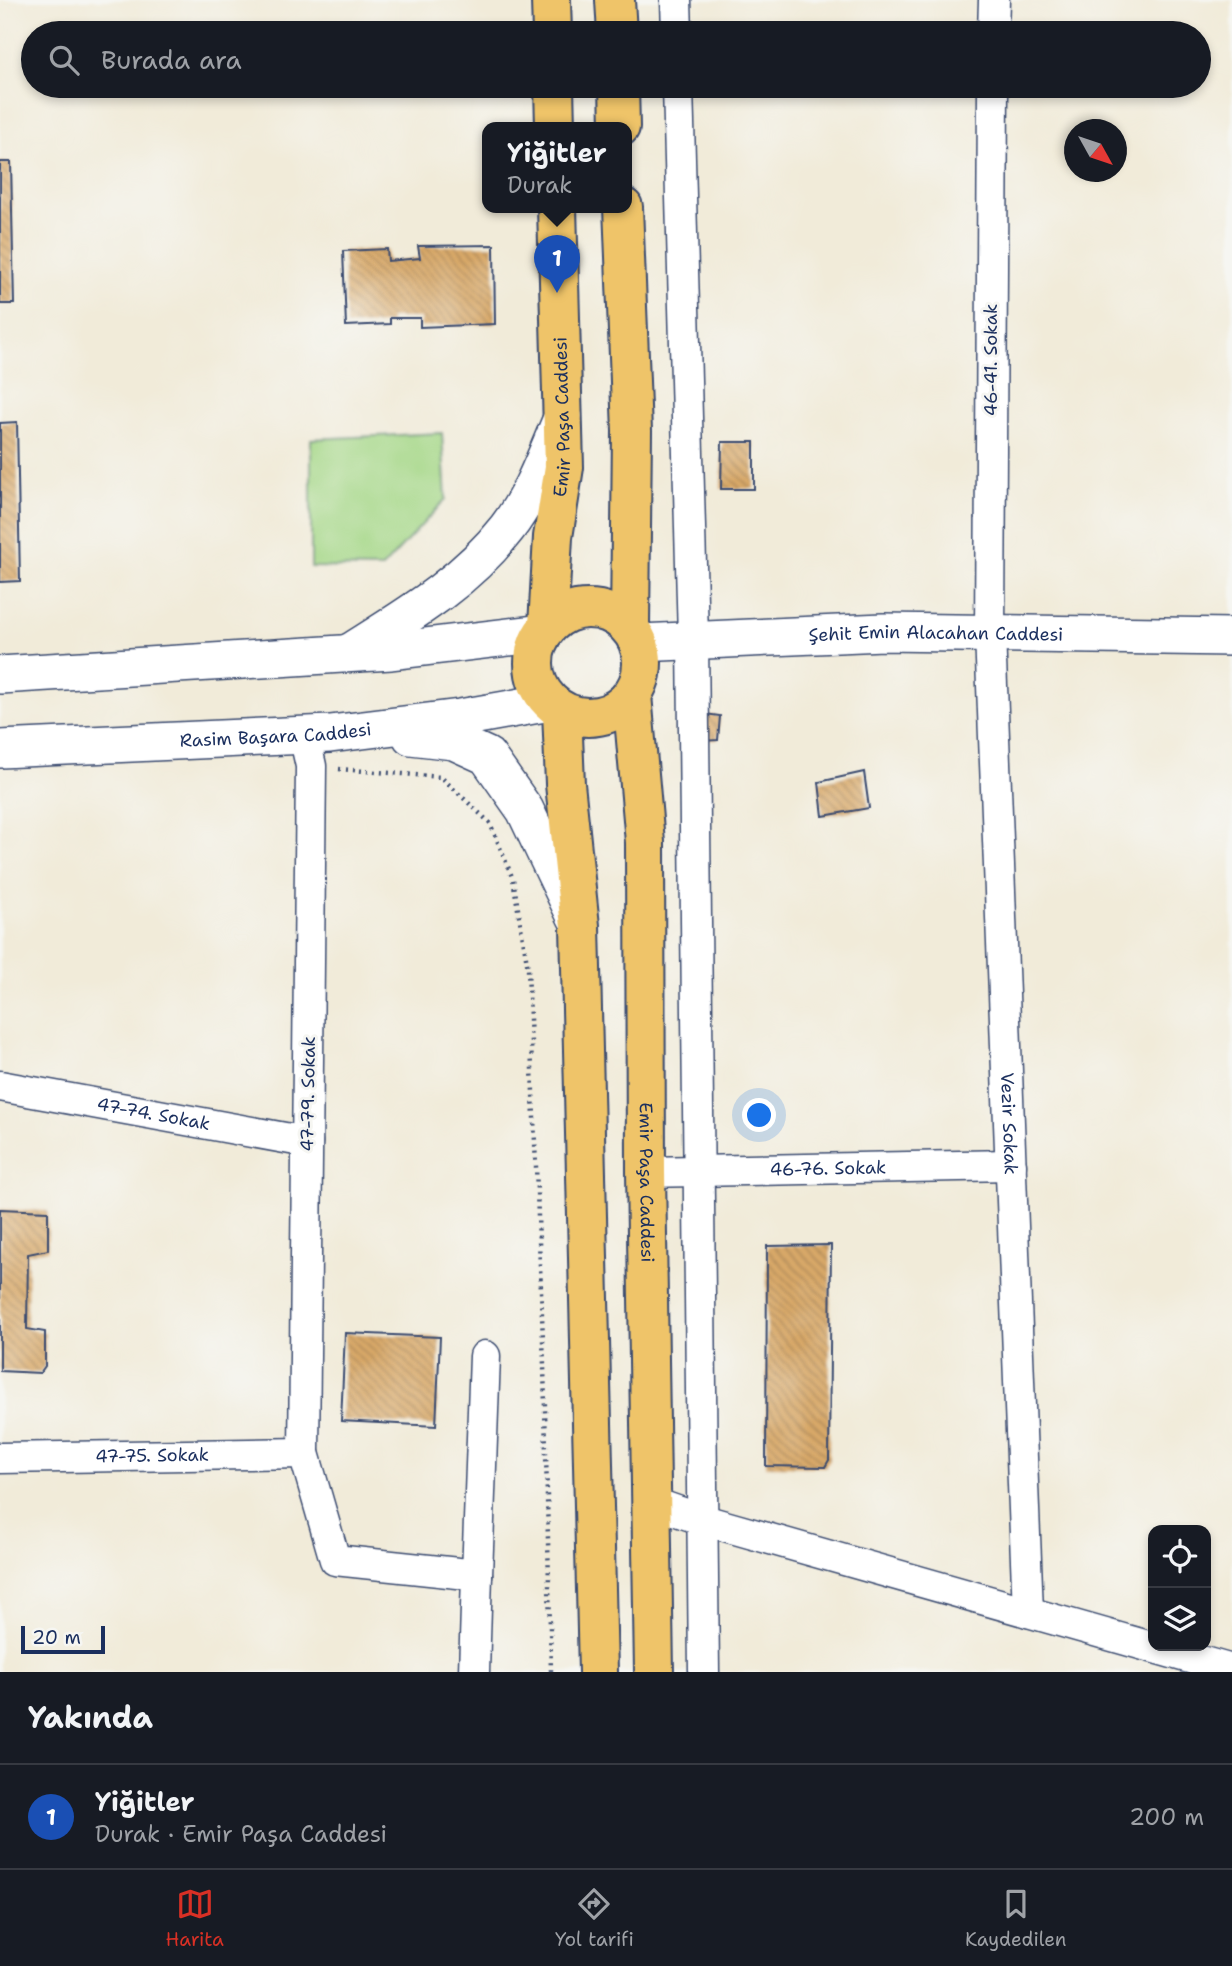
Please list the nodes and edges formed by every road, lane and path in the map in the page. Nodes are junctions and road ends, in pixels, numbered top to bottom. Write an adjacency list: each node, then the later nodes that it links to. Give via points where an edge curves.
1 (551, 0): 5 (main road)
2 (615, 0): 6 (main road)
3 (676, 0): 7 (street)
4 (994, 0): 8 (street)
5 (552, 21)
6 (616, 21)
7 (677, 21)
8 (993, 21)
9 (554, 98): 13 (main road)
10 (619, 98): 14 (main road)
11 (678, 98): 22 (street)
12 (993, 98): 19 (street, 46-41. Sokak)
13 (555, 122)
14 (620, 122)
15 (557, 213): 17 (main road, Emir Paşa Caddesi)
16 (624, 213): 20 (main road)
17 (563, 416): 18 (main road, Emir Paşa Caddesi, via 564,467); 23 (street, via 539,473 509,526 467,573)
18 (545, 629): 20 (main road, via 562,614 599,608 616,615); 23 (street); 26 (main road, via 534,660 536,677)
19 (990, 634): 21 (street, Şehit Emin Alacahan Caddesi); 22 (street, Şehit Emin Alacahan Caddesi); 32 (street, Vezir Sokak)
20 (635, 635): 22 (street, Şehit Emin Alacahan Caddesi); 25 (main road, via 643,661)
21 (1232, 637)
22 (693, 638): 33 (street)
23 (348, 653): 24 (street)
24 (0, 675)
25 (632, 695): 26 (main road, via 604,715 587,717); 34 (main road, Emir Paşa Caddesi, via 645,842)
26 (556, 707): 27 (street, Rasim Başara Caddesi, via 460,718); 29 (main road)
27 (315, 745): 28 (street, Rasim Başara Caddesi); 29 (street, via 454,741 487,756 525,810); 31 (street, 47-79. Sokak); 44 (path, via 441,777 490,823 513,879 528,969)
28 (0, 749)
29 (580, 926): 45 (main road)
30 (0, 1086): 31 (street, 47-74. Sokak)
31 (307, 1142): 36 (street, 47-79. Sokak)
32 (1010, 1165): 33 (street, 46-76. Sokak); 41 (street, Vezir Sokak)
33 (697, 1170): 34 (street, 46-76. Sokak); 39 (street)
34 (646, 1172): 38 (main road, Emir Paşa Caddesi)
35 (485, 1356): 40 (street)
36 (304, 1453): 37 (street, 47-75. Sokak); 40 (street, 47-79. Sokak, via 335,1560)
37 (0, 1458)
38 (651, 1502): 39 (street); 46 (main road, Emir Paşa Caddesi)
39 (700, 1519): 41 (street); 47 (street)
40 (477, 1575): 43 (street)
41 (1028, 1612): 42 (street)
42 (1232, 1670)
43 (474, 1672)
44 (551, 1672)
45 (598, 1672)
46 (654, 1672)
47 (704, 1672)

